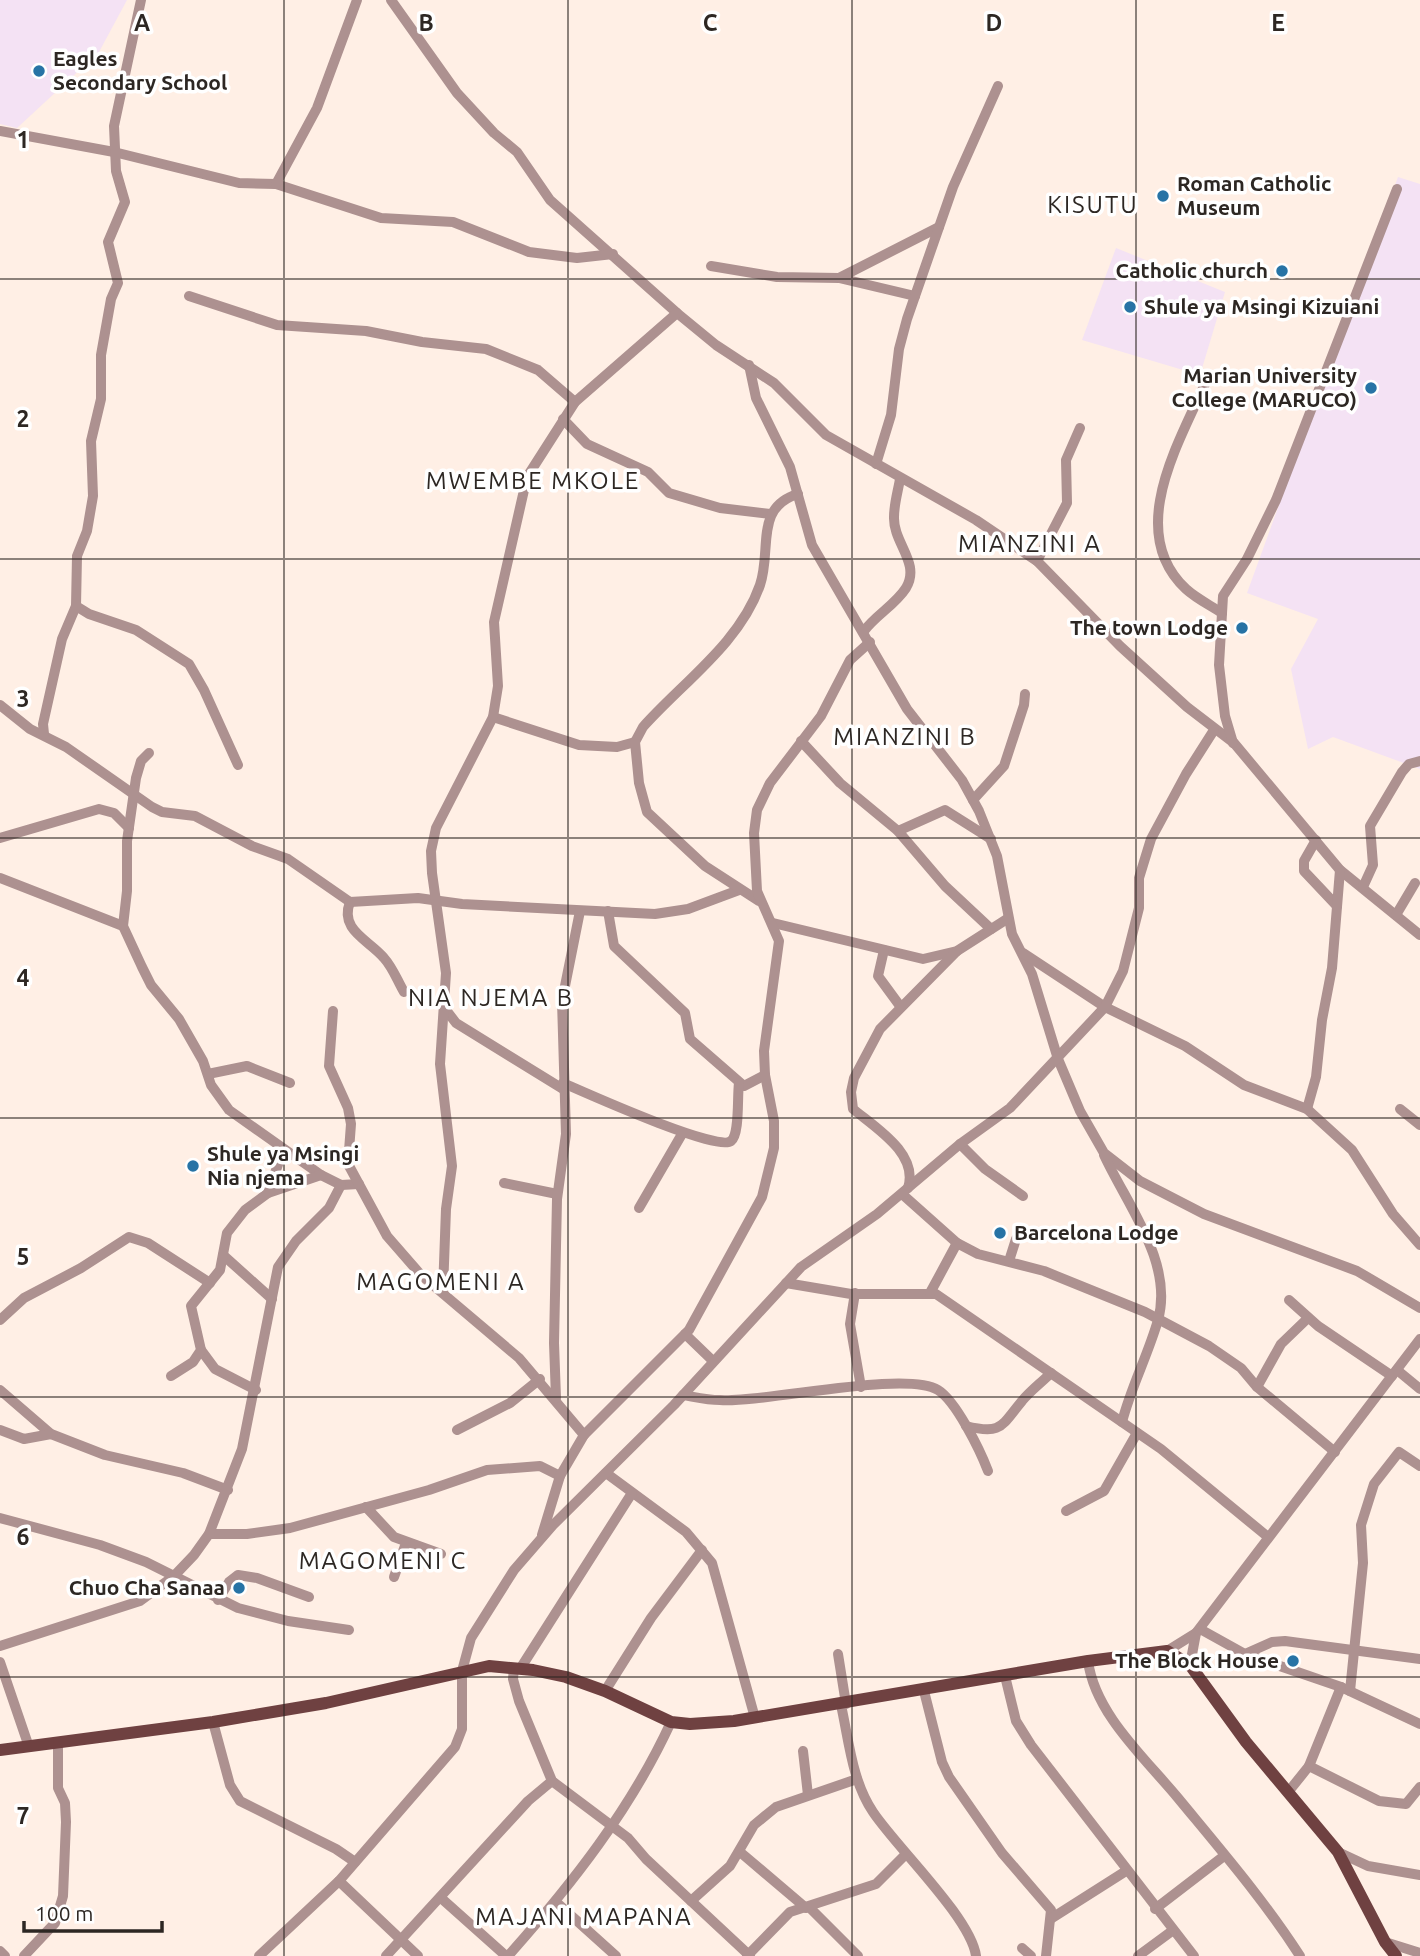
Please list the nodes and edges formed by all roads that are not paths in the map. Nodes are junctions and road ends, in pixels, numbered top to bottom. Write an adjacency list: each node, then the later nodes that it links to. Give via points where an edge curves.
1 (141, 0): 6 (street, via 114,126)
2 (356, 0): 7 (street, via 317,108)
3 (391, 0): 10 (street, via 457,93 517,152 550,200)
4 (998, 86): 9 (street)
5 (0, 131): 6 (street)
6 (114, 152): 7 (street, via 239,183); 26 (street, via 125,202 108,242 118,283 101,355 102,399 91,441 93,496 88,531 77,556)
7 (276, 184): 10 (street, via 381,218 453,222 529,252 577,258)
8 (1397, 189): 27 (street, via 1276,500 1247,559 1226,587)
9 (939, 227): 12 (street); 14 (street)
10 (613, 254): 15 (street)
11 (712, 266): 12 (street, via 777,277)
12 (839, 278): 14 (street)
13 (188, 296): 18 (street, via 276,325 366,331 486,349 538,370)
14 (915, 296): 21 (street, via 899,349 891,415)
15 (677, 313): 16 (street); 18 (street)
16 (749, 365): 21 (street, via 826,435); 23 (street, via 756,398)
17 (1209, 375): 27 (street, via 1165,478 1156,528 1164,554 1183,586)
18 (575, 402): 19 (street)
19 (563, 419): 24 (street, via 585,442 648,472 669,493 720,508); 32 (street, via 527,477 519,500 494,622 498,686)
20 (1080, 428): 25 (street, via 1066,460 1067,503)
21 (876, 464): 22 (street)
22 (900, 479): 25 (street, via 976,520); 28 (street, via 894,517 911,576 902,594)
23 (798, 494): 24 (street, via 779,501); 28 (street, via 812,545)
24 (771, 514): 36 (street, via 760,586 745,613 643,727)
25 (1037, 561): 33 (street, via 1103,630)
26 (76, 606): 34 (street, via 62,639); 40 (street, via 136,630 189,664)
27 (1222, 613): 37 (street, via 1219,665 1223,705)
28 (864, 631): 29 (street)
29 (870, 642): 35 (street, via 850,660 821,716); 42 (street, via 907,709)
30 (1025, 694): 42 (street, via 1004,766)
31 (0, 705): 34 (street, via 30,729)
32 (493, 716): 36 (street, via 579,745 617,747); 53 (street, via 436,828 431,851)
33 (1214, 730): 37 (street); 71 (street, via 1151,839 1139,878 1139,908 1123,971)
34 (44, 734): 41 (street)
35 (801, 741): 44 (street, via 840,783); 54 (street, via 763,794 757,810 754,843)
36 (635, 742): 52 (street, via 647,812 690,854)
37 (1234, 743): 47 (street)
38 (149, 753): 41 (street, via 141,761)
39 (1420, 761): 51 (street, via 1402,772 1370,826 1373,865)
40 (238, 765)
41 (134, 795): 43 (street); 55 (street, via 162,812 195,816 264,852 288,859)
42 (973, 800): 46 (street)
43 (129, 828): 45 (street, via 114,813 99,809); 62 (street)
44 (898, 831): 46 (street, via 945,810); 63 (street)
45 (0, 838)
46 (990, 839): 60 (street, via 1003,879)
47 (1316, 840): 48 (street); 56 (street, via 1304,860 1304,871)
48 (1340, 870): 51 (street); 56 (street)
49 (0, 878): 62 (street)
50 (1415, 883): 59 (street)
51 (1363, 887): 59 (street)
52 (738, 890): 54 (street); 58 (street, via 670,914)
53 (435, 900): 55 (street); 57 (street); 69 (street, via 446,974)
54 (759, 901): 61 (street)
55 (351, 902): 68 (street, via 346,915 351,927 383,956)
56 (1337, 906): 79 (street, via 1320,1056)
57 (580, 911): 58 (street); 78 (street, via 562,1001)
58 (608, 911): 77 (street, via 614,946 685,1013 690,1039)
59 (1396, 915): 64 (street)
60 (1006, 919): 63 (street); 67 (street)
61 (773, 923): 65 (street); 75 (street, via 779,941)
62 (123, 926): 74 (street, via 151,985 179,1019)
63 (991, 929): 66 (street)
64 (1420, 935)
65 (884, 950): 66 (street, via 916,959); 70 (street, via 877,976)
66 (957, 951): 70 (street)
67 (1022, 952): 71 (street); 73 (street)
68 (404, 992)
69 (443, 1006): 78 (street, via 456,1023); 102 (street, via 440,1064 452,1166)
70 (900, 1006): 90 (street, via 880,1029 854,1078 850,1101 853,1109 905,1156 911,1177)
71 (1105, 1007): 73 (street); 79 (street, via 1185,1046 1244,1085)
72 (333, 1011): 88 (street, via 329,1071 348,1108 347,1155)
73 (1058, 1059): 83 (street, via 1010,1108); 85 (street)
74 (208, 1074): 76 (street, via 247,1066); 84 (street, via 229,1110)
75 (765, 1075): 77 (street, via 749,1085); 111 (street, via 775,1133 762,1197)
76 (290, 1083)
77 (738, 1083): 82 (street, via 737,1134 733,1139 720,1145)
78 (563, 1086): 82 (street); 92 (street, via 566,1134)
79 (1307, 1109): 97 (street, via 1352,1150 1393,1214)
80 (1400, 1109): 81 (street)
81 (1420, 1125)
82 (682, 1134): 94 (street)
83 (960, 1143): 90 (street); 93 (street, via 985,1169)
84 (283, 1150): 86 (street); 91 (street)
85 (1104, 1153): 107 (street, via 1140,1181 1204,1214 1357,1271); 109 (street, via 1161,1277)
86 (320, 1175): 89 (street); 91 (street)
87 (504, 1182): 92 (street)
88 (359, 1184): 89 (street); 102 (street, via 398,1250)
89 (341, 1185): 105 (street, via 329,1208 284,1256)
90 (905, 1191): 96 (street); 101 (street, via 813,1257)
91 (268, 1193): 98 (street, via 235,1221 227,1233)
92 (558, 1194): 125 (street)
93 (1023, 1196)
94 (639, 1208)
95 (1016, 1239): 99 (street)
96 (957, 1243): 99 (street, via 978,1254); 104 (street)
97 (1420, 1245)
98 (223, 1255): 100 (street, via 220,1270); 105 (street)
99 (1009, 1261): 109 (street)
100 (210, 1283): 110 (street, via 148,1243 129,1237 24,1297); 113 (street, via 191,1306)
101 (786, 1283): 103 (street); 114 (street)
102 (443, 1291): 118 (street)
103 (855, 1293): 104 (street); 119 (street, via 850,1324)
104 (930, 1293): 115 (street)
105 (272, 1299): 123 (street)
106 (1289, 1300): 108 (street)
107 (1420, 1308)
108 (1308, 1318): 116 (street); 120 (street, via 1281,1345)
109 (1159, 1319): 120 (street, via 1238,1365); 126 (street)
110 (0, 1320)
111 (685, 1334): 114 (street); 132 (street)
112 (1420, 1339): 116 (street)
113 (201, 1350): 117 (street, via 193,1362); 123 (street, via 215,1369)
114 (713, 1361): 124 (street)
115 (1051, 1373): 126 (street); 127 (street, via 1005,1424 993,1430)
116 (1394, 1373): 121 (street); 133 (street)
117 (171, 1376)
118 (540, 1379): 125 (street); 129 (street, via 510,1403)
119 (861, 1387): 124 (street, via 720,1401); 127 (street, via 930,1387 942,1393)
120 (1257, 1387): 133 (street)
121 (1420, 1389)
122 (0, 1390): 131 (street)
123 (256, 1390): 138 (street)
124 (683, 1395): 136 (street)
125 (556, 1398): 132 (street)
126 (1122, 1422): 130 (street)
127 (966, 1426): 135 (street)
128 (0, 1430): 131 (street, via 24,1439)
129 (457, 1430)
130 (1137, 1433): 141 (street, via 1104,1491); 145 (street)
131 (51, 1434): 138 (street, via 104,1455 183,1473)
132 (584, 1435): 137 (street)
133 (1335, 1452): 145 (street)
134 (1420, 1466): 156 (street, via 1399,1452 1372,1488 1362,1525)
135 (988, 1471)
136 (606, 1473): 139 (street); 144 (street)
137 (560, 1476): 140 (street, via 540,1466 487,1469); 144 (street)
138 (228, 1490): 143 (street)
139 (632, 1493): 147 (street, via 686,1532); 164 (street)
140 (366, 1507): 143 (street, via 290,1528); 146 (street, via 388,1533)
141 (1066, 1511)
142 (0, 1518): 149 (street, via 100,1545)
143 (208, 1534): 149 (street)
144 (541, 1537): 165 (street, via 478,1623)
145 (1268, 1537): 154 (street)
146 (406, 1543): 148 (street); 150 (street)
147 (702, 1550): 168 (street); 171 (street, via 718,1577)
148 (441, 1554)
149 (174, 1576): 152 (street); 155 (street, via 127,1607)
150 (394, 1577)
151 (309, 1597): 152 (street, via 238,1575)
152 (218, 1600): 153 (street, via 268,1618)
153 (349, 1630)
154 (1198, 1631): 157 (street); 159 (street); 163 (street)
155 (0, 1646)
156 (1356, 1648): 159 (street, via 1285,1641); 160 (street); 167 (street)
157 (1167, 1651): 161 (main road); 163 (main road)
158 (838, 1654): 170 (street)
159 (1245, 1654): 167 (street)
160 (1420, 1659)
161 (1088, 1661): 166 (main road); 189 (street, via 1093,1688 1106,1709)
162 (0, 1662): 176 (street)
163 (1190, 1665): 183 (main road, via 1246,1742)
164 (517, 1668): 165 (main road, via 489,1666); 168 (main road); 181 (street, via 513,1679 519,1701)
165 (462, 1671): 172 (main road, via 326,1703); 190 (street, via 462,1729 454,1747)
166 (1005, 1676): 169 (main road); 191 (street, via 1023,1732)
167 (1345, 1689): 174 (street); 179 (street)
168 (605, 1691): 173 (main road)
169 (924, 1691): 170 (main road); 199 (street, via 948,1777 1002,1853 1047,1904)
170 (844, 1704): 171 (main road); 180 (street)
171 (755, 1717): 173 (main road, via 706,1724)
172 (213, 1722): 175 (main road); 190 (street, via 230,1785 240,1801)
173 (671, 1722): 185 (street, via 648,1773)
174 (1420, 1724)
175 (58, 1743): 176 (main road); 208 (street, via 58,1788 66,1822 64,1896 55,1923)
176 (29, 1747): 177 (main road)
177 (0, 1751)
178 (803, 1751): 184 (street)
179 (1309, 1766): 182 (street, via 1388,1804 1406,1804); 183 (street)
180 (857, 1779): 184 (street); 188 (street, via 872,1812)
181 (552, 1781): 185 (street); 194 (street, via 528,1801)
182 (1420, 1787)
183 (1289, 1791): 187 (main road)
184 (808, 1795): 186 (street, via 776,1807 761,1819)
185 (612, 1826): 195 (street); 196 (street)
186 (740, 1852): 195 (street); 197 (street)
187 (1338, 1852): 192 (street, via 1368,1866); 202 (main road)
188 (906, 1854): 197 (street, via 876,1884); 215 (street, via 967,1933)
189 (1224, 1856): 198 (street); 220 (street)
190 (355, 1862): 193 (street)
191 (1126, 1871): 198 (street); 199 (street)
192 (1420, 1875)
193 (338, 1881): 201 (street); 209 (street)
194 (441, 1898): 201 (street); 212 (street)
195 (691, 1901): 206 (street)
196 (556, 1902): 212 (street); 213 (street)
197 (808, 1908): 206 (street, via 790,1912); 214 (street)
198 (1155, 1909): 200 (street)
199 (1052, 1918): 217 (street)
200 (1172, 1931): 218 (street); 219 (street)
201 (401, 1940): 210 (street); 211 (street)
202 (1385, 1942): 205 (street); 221 (main road)
203 (1022, 1948): 216 (street)
204 (0, 1951): 207 (street)
205 (1420, 1953)
206 (749, 1955)
207 (5, 1956)
208 (24, 1956)
209 (259, 1956)
210 (386, 1956)
211 (418, 1956)
212 (507, 1956)
213 (615, 1956)
214 (858, 1956)
215 (976, 1956)
216 (1031, 1956)
217 (1046, 1956)
218 (1138, 1956)
219 (1194, 1956)
220 (1300, 1956)
221 (1396, 1956)

